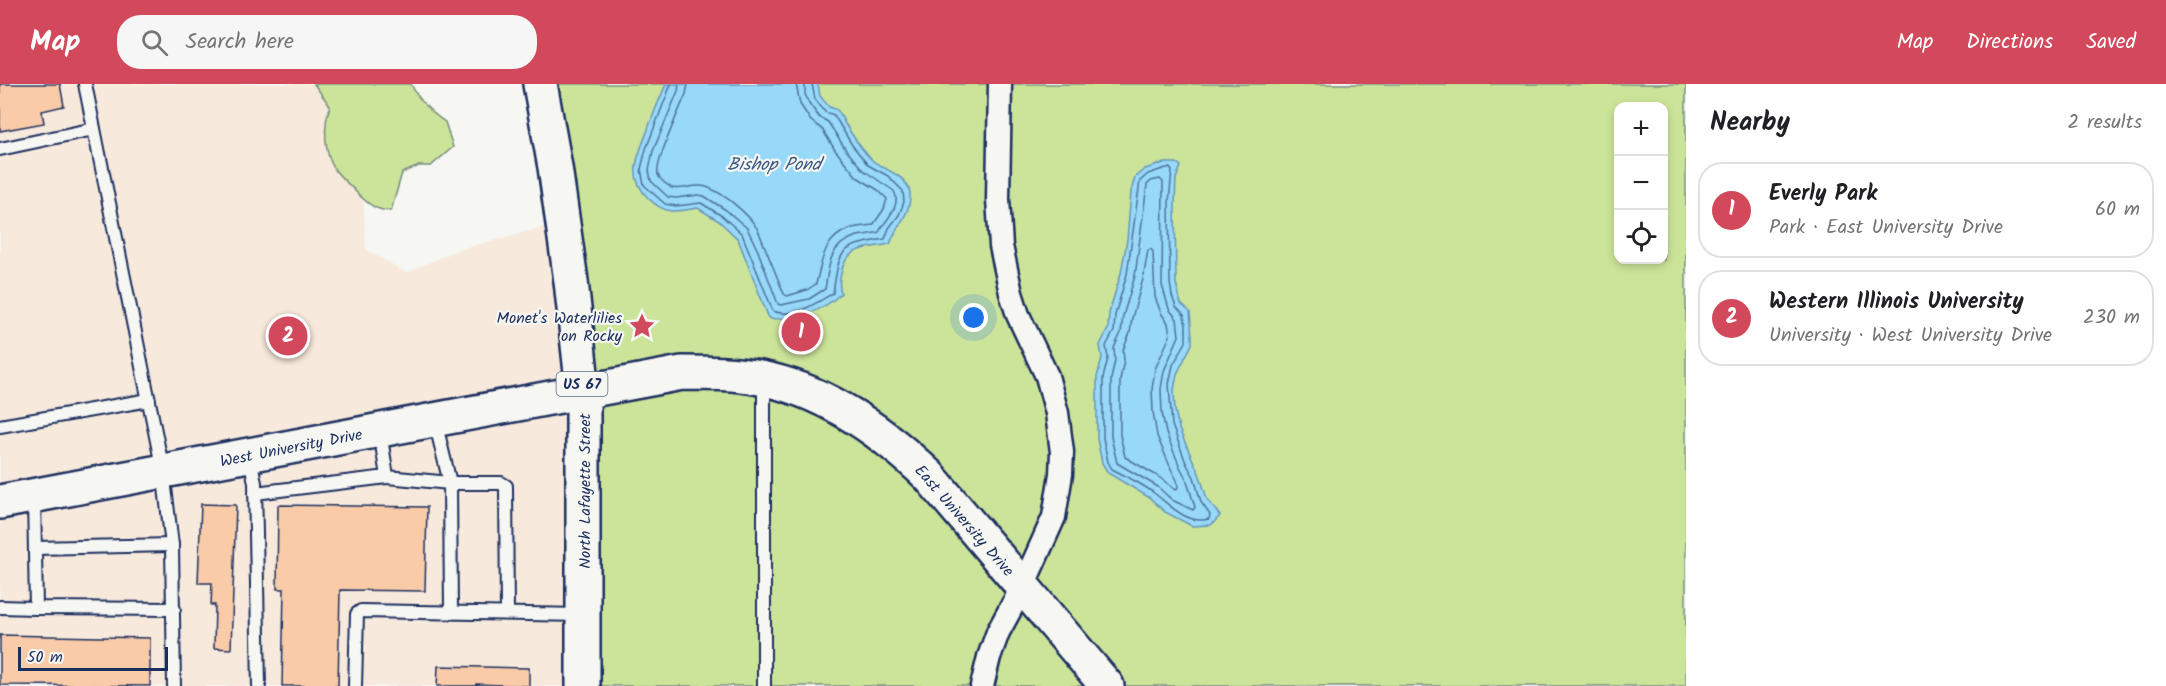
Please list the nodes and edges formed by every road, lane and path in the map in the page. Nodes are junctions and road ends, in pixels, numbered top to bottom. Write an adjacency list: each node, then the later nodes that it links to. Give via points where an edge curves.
1 (85, 84): 4 (lane)
2 (540, 84): 7 (main road, North Lafayette Street / US 67, via 571,281)
3 (1000, 84): 21 (street, via 1001,246 1018,315 1047,376 1062,452 1054,517)
4 (94, 129): 5 (lane); 8 (lane)
5 (0, 149)
6 (764, 379): 7 (main road, East University Drive, via 721,372 682,373); 21 (main road, East University Drive, via 826,402 891,442 929,476); 32 (lane)
7 (583, 391): 9 (main road, West University Drive); 27 (main road, North Lafayette Street / US 67)
8 (149, 400): 10 (lane); 13 (lane)
9 (435, 419): 11 (main road, West University Drive); 15 (lane)
10 (0, 426)
11 (380, 430): 12 (main road, West University Drive); 14 (lane)
12 (249, 455): 13 (main road, West University Drive); 16 (lane)
13 (163, 471): 17 (main road, West University Drive); 19 (lane)
14 (387, 477): 15 (lane); 16 (lane)
15 (450, 483): 25 (lane); 26 (lane, via 506,486)
16 (255, 493): 29 (lane)
17 (34, 496): 18 (main road, West University Drive); 20 (lane)
18 (0, 502)
19 (172, 545): 20 (lane); 24 (lane)
20 (35, 548): 23 (lane)
21 (1023, 586): 33 (street, via 998,632); 34 (main road, East University Drive)
22 (0, 607): 23 (lane)
23 (36, 608): 24 (lane)
24 (174, 609): 28 (lane)
25 (451, 612): 26 (lane); 30 (lane, via 361,610 357,614)
26 (507, 613): 27 (lane)
27 (583, 615): 31 (main road, North Lafayette Street / US 67)
28 (174, 686)
29 (259, 686)
30 (356, 686)
31 (583, 686)
32 (764, 686)
33 (982, 686)
34 (1107, 686)

